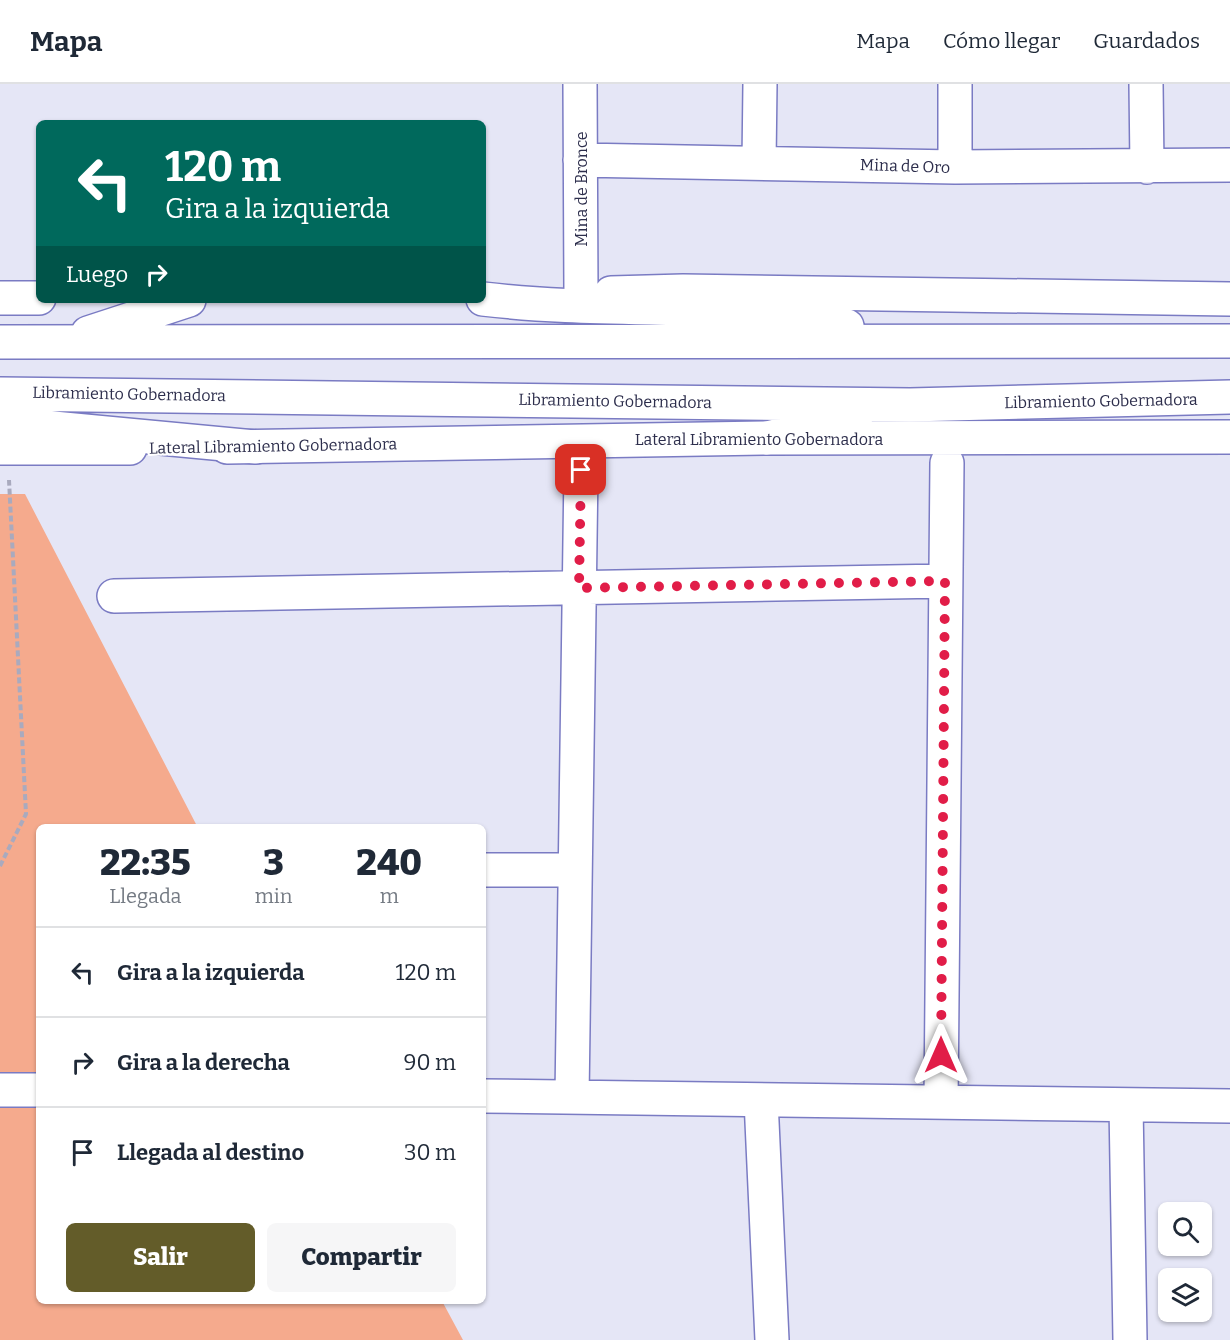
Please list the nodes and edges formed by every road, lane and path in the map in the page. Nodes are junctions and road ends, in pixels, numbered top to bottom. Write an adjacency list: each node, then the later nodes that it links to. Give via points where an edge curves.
1 (580, 84): 5 (main road, Mina de Bronce)
2 (760, 84): 6 (main road)
3 (955, 84): 8 (main road)
4 (1146, 84): 9 (main road)
5 (580, 160): 6 (main road, Mina de Oro); 10 (main road, Mina de Bronce)
6 (759, 162): 8 (main road, Mina de Oro)
7 (1230, 165): 9 (main road, Mina de Oro)
8 (955, 167): 9 (main road, Mina de Oro)
9 (1147, 167)
10 (581, 294): 13 (main road); 15 (main road, via 683,291)
11 (0, 298): 12 (main road)
12 (36, 298)
13 (486, 298)
14 (486, 298): 17 (main road, via 538,306 791,314)
15 (1230, 299)
16 (180, 303): 20 (main road)
17 (910, 340): 18 (main road); 20 (main road)
18 (1230, 340)
19 (0, 342): 20 (main road)
20 (59, 342)
21 (0, 394): 23 (main road, Libramiento Gobernadora)
22 (1230, 397): 23 (main road, Libramiento Gobernadora)
23 (910, 405): 26 (main road)
24 (0, 423): 27 (main road)
25 (1230, 437): 26 (main road, Lateral Libramiento Gobernadora)
26 (768, 438): 27 (main road, Lateral Libramiento Gobernadora)
27 (256, 447): 28 (main road, Lateral Libramiento Gobernadora)
28 (0, 448)
29 (947, 463): 32 (main road)
30 (581, 470): 33 (main road)
31 (9, 480): 35 (path, via 26,814)
32 (945, 581): 33 (main road); 43 (main road)
33 (579, 588): 34 (main road); 37 (main road)
34 (114, 596)
35 (0, 866)
36 (486, 870): 37 (main road)
37 (575, 870): 41 (main road)
38 (0, 1089): 39 (main road)
39 (36, 1090)
40 (486, 1096): 41 (main road)
41 (572, 1097): 42 (main road)
42 (761, 1100): 43 (main road); 46 (main road)
43 (941, 1102): 44 (main road)
44 (1126, 1105): 45 (main road); 47 (main road)
45 (1230, 1106)
46 (772, 1340)
47 (1130, 1340)

